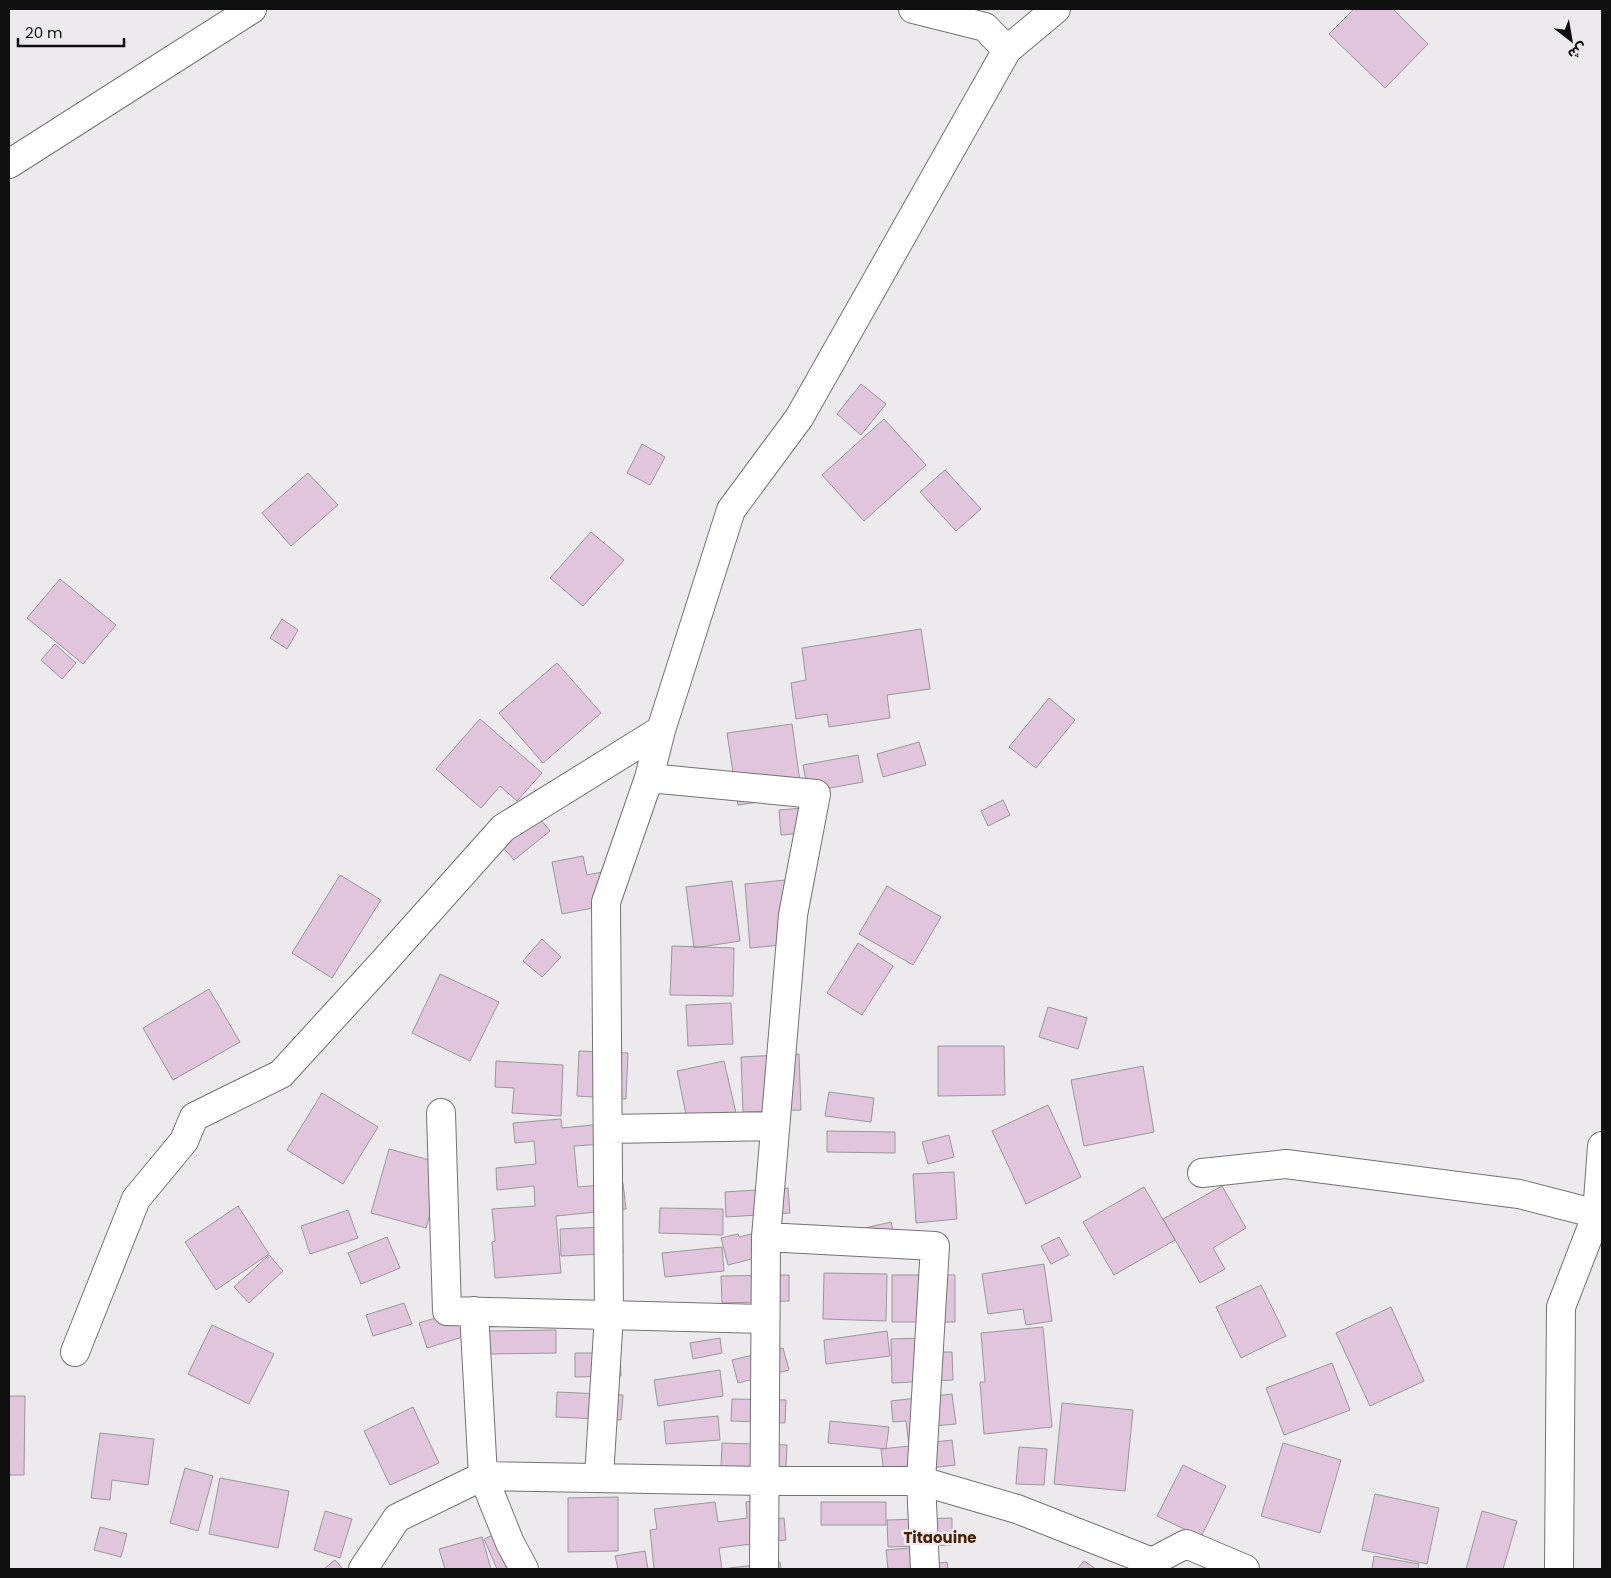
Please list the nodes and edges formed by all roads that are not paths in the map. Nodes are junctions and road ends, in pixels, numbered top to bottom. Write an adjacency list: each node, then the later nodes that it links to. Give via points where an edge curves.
1 (252, 9): 5 (street)
2 (913, 9): 4 (street, via 985,27)
3 (1056, 9): 4 (street)
4 (1007, 50): 6 (street, via 799,418 731,510)
5 (9, 164)
6 (661, 730): 7 (street); 18 (street, via 503,828 281,1074 194,1117 184,1141 136,1199)
7 (649, 778): 9 (street, via 816,794 794,915); 10 (street, via 606,902)
8 (441, 1113): 15 (street, via 447,1311)
9 (776, 1126): 10 (street); 14 (street)
10 (608, 1129): 16 (street)
11 (1602, 1162): 13 (street)
12 (1202, 1173): 13 (street, via 1286,1164 1519,1194)
13 (1600, 1219): 29 (street, via 1561,1307)
14 (766, 1237): 17 (street); 21 (street, via 935,1246)
15 (474, 1311): 16 (street); 19 (street)
16 (609, 1315): 17 (street); 20 (street)
17 (765, 1319): 22 (street)
18 (76, 1352)
19 (483, 1476): 20 (street); 24 (street, via 397,1518); 25 (street)
20 (599, 1477): 22 (street)
21 (921, 1481): 22 (street); 23 (street, via 1017,1509); 27 (street)
22 (764, 1482): 26 (street)
23 (1148, 1566): 28 (street, via 1186,1544)
24 (363, 1569)
25 (524, 1569)
26 (764, 1569)
27 (925, 1569)
28 (1245, 1569)
29 (1558, 1569)

